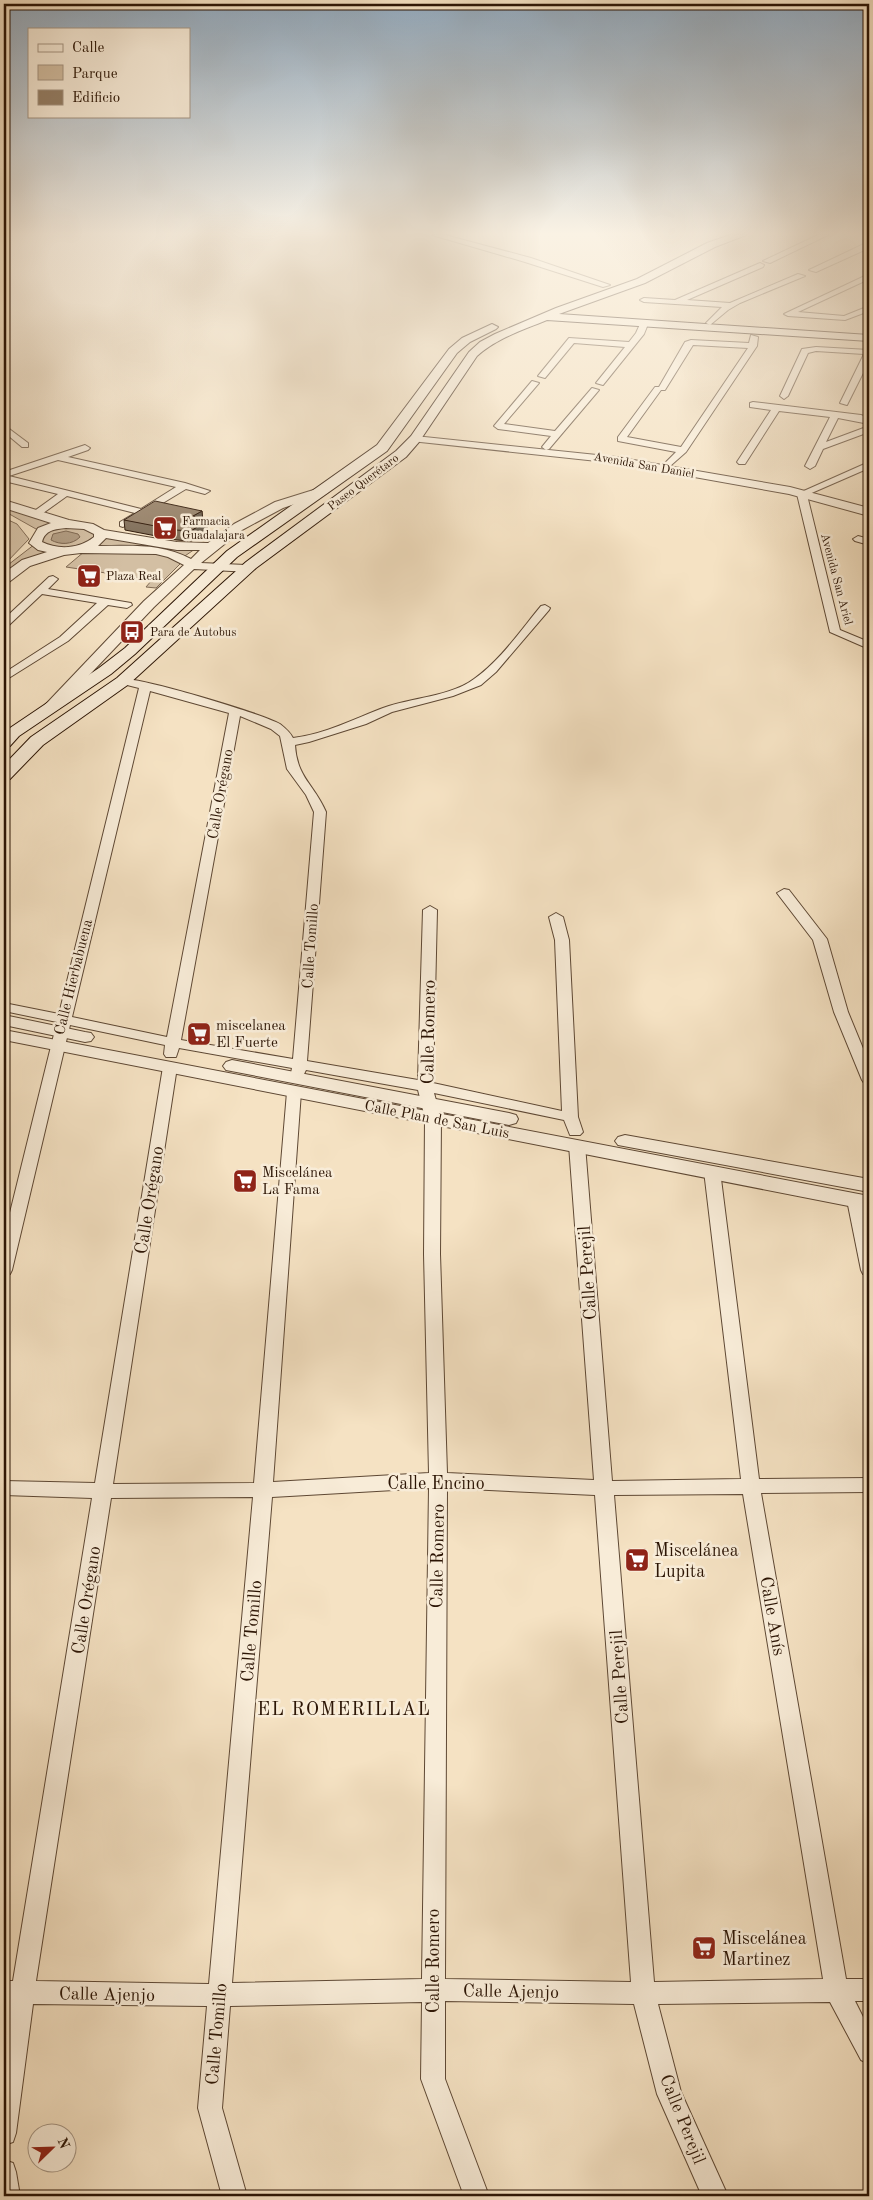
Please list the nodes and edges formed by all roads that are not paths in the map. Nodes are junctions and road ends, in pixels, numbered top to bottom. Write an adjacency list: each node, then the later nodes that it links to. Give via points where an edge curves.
1 (472, 338): 34 (main road, Paseo Querétaro, via 453,351 382,448)
2 (497, 338): 17 (main road, Paseo Querétaro, via 473,354)
3 (637, 338): 5 (street)
4 (754, 338): 6 (street)
5 (632, 345): 16 (street); 16 (street, via 572,340 498,426)
6 (753, 346): 22 (street); 22 (street, via 688,344 660,389 621,439)
7 (869, 353): 8 (street, via 805,351); 9 (street)
8 (784, 396)
9 (844, 403)
10 (753, 405): 11 (street)
11 (776, 408): 12 (street); 25 (street)
12 (835, 415): 13 (street); 20 (street)
13 (869, 421)
14 (4, 428): 18 (street, via 22,442)
15 (869, 428): 20 (street)
16 (556, 434): 19 (street)
17 (417, 436): 19 (street, Avenida San Daniel); 24 (street, Avenida San Daniel); 55 (main road, Paseo Querétaro, via 401,454)
18 (4, 445)
19 (546, 447): 24 (street, Avenida San Daniel)
20 (820, 447): 28 (street)
21 (84, 448): 23 (street)
22 (683, 450): 26 (street)
23 (57, 458): 30 (street); 31 (street)
24 (618, 458): 26 (street, Avenida San Daniel); 36 (street, Avenida San Daniel)
25 (742, 462)
26 (669, 464): 36 (street, Avenida San Daniel)
27 (869, 465): 36 (street)
28 (810, 466)
29 (869, 473): 36 (street)
30 (4, 477): 32 (street)
31 (184, 486): 33 (street); 39 (street)
32 (55, 491): 35 (street); 42 (street)
33 (206, 491)
34 (323, 492): 49 (street, via 279,504); 51 (main road, Paseo Querétaro)
35 (66, 493): 39 (street); 42 (street)
36 (808, 495): 38 (street, Avenida San Daniel); 40 (street, Avenida San Daniel); 64 (street, Avenida San Ariel, via 836,632)
37 (4, 504): 42 (street)
38 (869, 508)
39 (142, 512): 44 (street)
40 (869, 512)
41 (4, 514): 42 (street)
42 (28, 518): 43 (street); 46 (street)
43 (66, 524): 45 (street, via 82,524); 46 (street, via 41,530)
44 (123, 524)
45 (100, 533): 49 (street, via 177,546); 50 (street, via 96,542)
46 (35, 539): 50 (street, via 42,548); 53 (street)
47 (858, 539): 48 (street)
48 (869, 542)
49 (212, 546): 51 (street); 52 (street)
50 (74, 550): 52 (street, via 156,550); 56 (street, via 37,558)
51 (232, 554): 54 (main road, Paseo Querétaro); 55 (street)
52 (190, 564): 54 (street); 68 (street)
53 (4, 567)
54 (218, 567): 55 (street); 68 (main road, Paseo Querétaro, via 130,651)
55 (249, 567): 66 (main road, Paseo Querétaro)
56 (4, 579)
57 (53, 579): 58 (street)
58 (41, 591): 59 (street); 63 (street)
59 (106, 601): 60 (street); 65 (street, via 64,639)
60 (127, 605)
61 (545, 608): 71 (street, via 477,683 305,740)
62 (4, 609): 63 (street)
63 (9, 618)
64 (869, 646)
65 (4, 678)
66 (123, 681): 67 (street); 72 (main road, Paseo Querétaro, via 37,741)
67 (145, 686): 69 (street); 78 (street, Calle Hierbabuena)
68 (50, 708): 70 (main road, Paseo Querétaro)
69 (236, 712): 71 (street, via 273,724); 80 (street, Calle Orégano)
70 (4, 742)
71 (289, 742): 81 (street, Calle Tomillo, via 289,758 296,777 320,812)
72 (4, 774)
73 (784, 893): 82 (street, via 820,940 841,1012)
74 (430, 910): 83 (street, Calle Romero)
75 (556, 917): 84 (street, Calle Perejil, via 562,940)
76 (4, 1007): 78 (street)
77 (4, 1020): 78 (street, Calle Plan de San Luis)
78 (60, 1032): 79 (street, Calle Plan de San Luis); 80 (street, Calle Plan de San Luis); 80 (street); 88 (street, Calle Hierbabuena)
79 (4, 1035)
80 (172, 1054): 81 (street, Calle Plan de San Luis); 81 (street); 95 (street, Calle Orégano)
81 (297, 1078): 83 (street, Calle Plan de San Luis); 83 (street); 96 (street, Calle Tomillo)
82 (869, 1080)
83 (430, 1102): 84 (street, Calle Plan de San Luis); 84 (street); 90 (street, Calle Romero)
84 (574, 1131): 85 (street, Calle Plan de San Luis); 86 (street, Calle Plan de San Luis); 94 (street, Calle Perejil)
85 (712, 1171): 87 (street, Calle Plan de San Luis); 92 (street, Calle Anís)
86 (869, 1186)
87 (862, 1201): 89 (street)
88 (4, 1270)
89 (869, 1270)
90 (438, 1480): 94 (street, Calle Encino); 96 (street, Calle Encino); 97 (street, Calle Romero)
91 (869, 1485): 92 (street, Calle Encino)
92 (751, 1487): 94 (street, Calle Encino); 98 (street, Calle Anís)
93 (4, 1488): 95 (street, Calle Encino)
94 (604, 1488): 101 (street, Calle Perejil)
95 (104, 1490): 96 (street, Calle Encino); 100 (street, Calle Orégano)
96 (263, 1490): 102 (street, Calle Tomillo)
97 (433, 1990): 101 (street, Calle Ajenjo); 102 (street, Calle Ajenjo); 108 (street, Calle Romero, via 434,2079)
98 (836, 1990): 99 (street, Calle Ajenjo); 101 (street, Calle Ajenjo); 103 (street, Calle Anís)
99 (869, 1990)
100 (14, 1992): 102 (street, Calle Ajenjo); 104 (street, Calle Orégano)
101 (643, 1993): 109 (street, Calle Perejil, via 669,2094)
102 (220, 1995): 107 (street, Calle Tomillo, via 210,2108)
103 (869, 2052)
104 (4, 2133)
105 (4, 2172): 106 (street)
106 (8, 2196)
107 (234, 2196)
108 (476, 2196)
109 (715, 2196)

